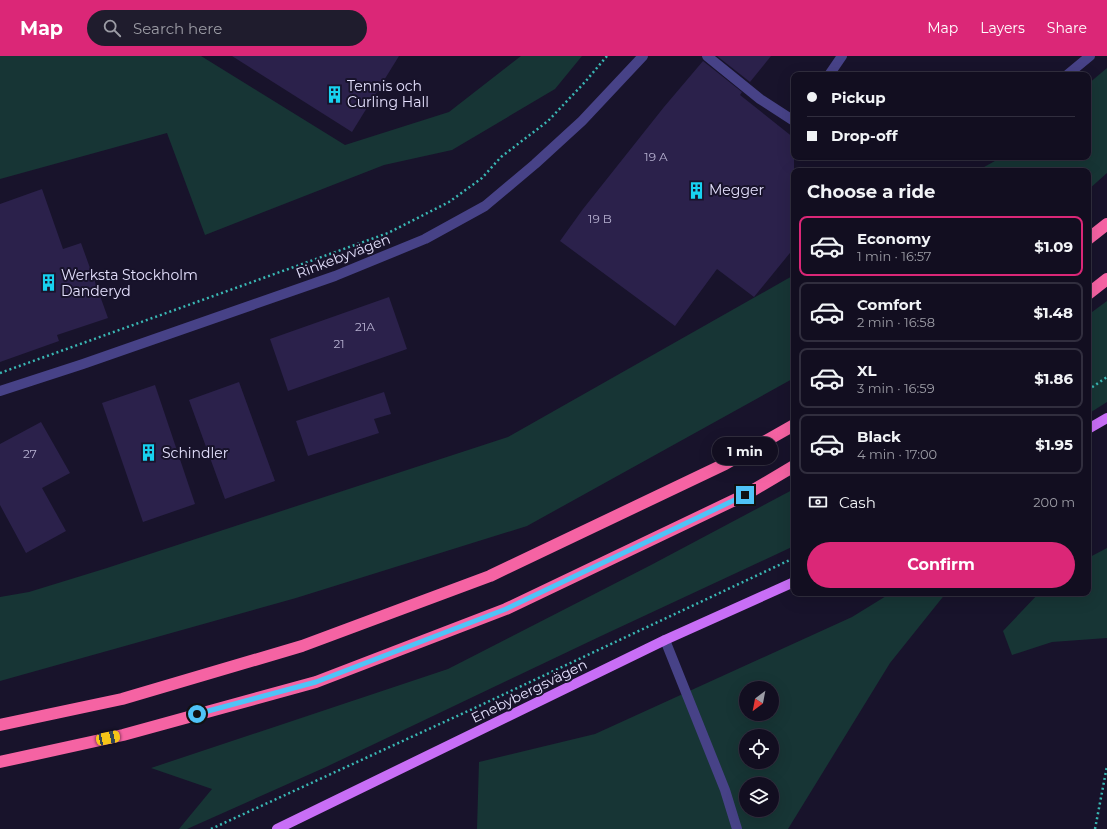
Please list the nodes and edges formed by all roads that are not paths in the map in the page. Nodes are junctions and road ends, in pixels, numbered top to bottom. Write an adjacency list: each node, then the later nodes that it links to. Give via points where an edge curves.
1 (643, 56): 12 (street, Rinkebyvägen, via 582,121 485,206 425,239 335,276)
2 (707, 56): 7 (street, via 760,99)
3 (842, 56): 5 (street)
4 (1090, 56): 6 (street)
5 (831, 72)
6 (1071, 72)
7 (791, 119)
8 (1107, 224): 9 (highway)
9 (1091, 236)
10 (1107, 279): 11 (highway)
11 (1091, 292)
12 (0, 391)
13 (1107, 418): 15 (main road)
14 (791, 427): 19 (highway, via 725,464 490,576 302,646 122,699)
15 (1091, 427)
16 (791, 468): 20 (highway, via 745,495 506,609 316,682 123,735)
17 (791, 583): 18 (main road, Enebybergsvägen)
18 (665, 640): 21 (main road, Enebybergsvägen); 22 (street, via 725,790)
19 (0, 725)
20 (0, 762)
21 (277, 829)
22 (737, 829)

